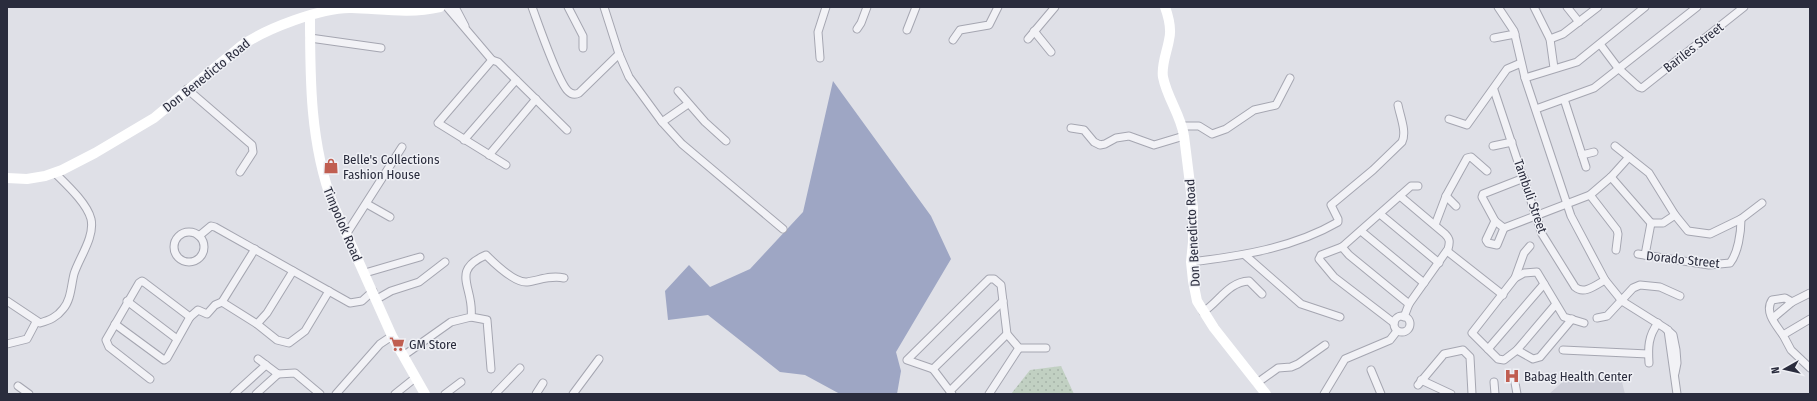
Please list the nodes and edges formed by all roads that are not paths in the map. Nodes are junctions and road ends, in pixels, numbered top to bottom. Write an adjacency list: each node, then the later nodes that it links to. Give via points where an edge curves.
1 (441, 7): 19 (street, Don Benedicto Road, via 395,12 340,8); 21 (street)
2 (455, 7): 21 (street)
3 (532, 7): 35 (street, via 567,91 579,93)
4 (568, 7): 33 (street, via 583,36)
5 (604, 7): 35 (street)
6 (826, 7): 36 (street, via 818,32)
7 (867, 7): 22 (street)
8 (916, 7): 23 (street)
9 (998, 7): 30 (street, via 989,25 960,30)
10 (1055, 7): 24 (street)
11 (1165, 7): 56 (street, Don Benedicto Road, via 1170,29 1163,77)
12 (1498, 7): 25 (street)
13 (1534, 7): 29 (street)
14 (1567, 7): 20 (street)
15 (1598, 7): 20 (street)
16 (1645, 7): 31 (street)
17 (1696, 7): 40 (street)
18 (1744, 7): 40 (street, Bariles Street, via 1642,88)
19 (310, 16): 26 (street, Timpolok Road); 44 (street, Don Benedicto Road, via 254,36)
20 (1579, 22): 29 (street, via 1563,34)
21 (465, 26): 37 (street)
22 (857, 29)
23 (907, 30)
24 (1034, 32): 28 (street); 34 (street)
25 (1515, 34): 27 (street); 38 (street)
26 (310, 38): 32 (street); 94 (street, Timpolok Road, via 311,92 321,163 331,198)
27 (1494, 38)
28 (1028, 39)
29 (1550, 39): 39 (street)
30 (953, 40)
31 (1600, 44): 39 (street, via 1577,62); 40 (street)
32 (381, 48)
33 (583, 48)
34 (1051, 52)
35 (619, 54): 53 (street, via 628,77)
36 (820, 58)
37 (492, 60): 43 (street, via 498,62); 57 (street, via 438,124)
38 (1521, 64): 42 (street); 45 (street, via 1507,69)
39 (1554, 68): 42 (street)
40 (1618, 68): 47 (street, via 1594,88)
41 (1290, 78): 56 (street, via 1276,105 1254,110 1220,132 1212,134 1199,126)
42 (1525, 78): 51 (street)
43 (516, 80): 48 (street); 57 (street)
44 (187, 88): 70 (street, via 252,145 252,152); 71 (street, Don Benedicto Road, via 140,127)
45 (1494, 90): 52 (street, via 1467,126); 59 (street, Tambuli Street)
46 (678, 91): 49 (street)
47 (1564, 99): 51 (street); 65 (street)
48 (536, 100): 55 (street); 64 (street)
49 (688, 104): 53 (street); 58 (street)
50 (1398, 105): 101 (street, via 1404,131 1402,142 1331,205 1338,222 1281,245)
51 (1536, 110): 81 (street)
52 (1449, 119)
53 (662, 122): 92 (street, via 682,144)
54 (1071, 128): 56 (street, via 1084,130 1100,145 1128,136 1154,145)
55 (567, 130)
56 (1184, 131): 104 (street, Don Benedicto Road, via 1193,208)
57 (464, 140): 64 (street)
58 (726, 141)
59 (1512, 142): 61 (street); 74 (street, Tambuli Street)
60 (402, 146): 80 (street)
61 (1493, 146)
62 (1615, 146): 66 (street)
63 (1594, 152): 65 (street)
64 (489, 155): 67 (street)
65 (1582, 155): 68 (street)
66 (1629, 157): 72 (street); 84 (street, via 1649,173)
67 (506, 165)
68 (1586, 167)
69 (1487, 171): 78 (street, via 1468,157)
70 (240, 172)
71 (55, 173): 73 (street, Don Benedicto Road, via 27,179); 136 (street, via 88,212 91,229 64,308 56,317)
72 (1611, 177): 76 (street); 89 (street)
73 (7, 178)
74 (1524, 178): 86 (street, Tambuli Street); 88 (street, via 1483,194 1482,197)
75 (1418, 186): 77 (street, via 1411,186)
76 (1590, 195): 81 (street); 99 (street, via 1617,230)
77 (1400, 196): 83 (street); 90 (street)
78 (1446, 196): 82 (street); 90 (street)
79 (1762, 203): 87 (street)
80 (367, 204): 85 (street); 94 (street)
81 (1567, 204): 86 (street); 110 (street)
82 (1456, 206)
83 (1380, 214): 93 (street); 105 (street)
84 (1675, 215): 87 (street, via 1688,231 1696,234 1710,234); 89 (street, via 1663,223)
85 (390, 217)
86 (1537, 217): 91 (street); 110 (street, Tambuli Street, via 1542,234 1578,291 1585,291)
87 (1741, 219): 89 (street, Dorado Street, via 1741,230 1733,259 1730,263 1709,265 1641,255)
88 (1495, 221): 91 (street); 91 (street, via 1486,237 1488,243 1497,245)
89 (1650, 223)
90 (1435, 225): 100 (street, via 1449,239)
91 (1504, 228)
92 (784, 229)
93 (1360, 231): 97 (street); 111 (street)
94 (347, 233): 107 (street, Timpolok Road)
95 (199, 236): 95 (street, via 188,232 178,237 174,247 179,258 190,261 200,256 203,246); 98 (street, via 211,226)
96 (1530, 246): 109 (street, via 1524,253)
97 (1342, 247): 125 (street); 137 (street, via 1321,255 1319,259 1334,277)
98 (255, 249): 106 (street); 122 (street)
99 (1616, 250)
100 (1447, 251): 105 (street); 116 (street)
101 (1246, 255): 104 (street); 130 (street, via 1301,304)
102 (420, 257): 107 (street)
103 (445, 262): 117 (street, via 419,282)
104 (1191, 262): 127 (street, Don Benedicto Road, via 1197,300)
105 (1438, 263): 111 (street)
106 (293, 271): 113 (street); 140 (street, via 267,313)
107 (365, 273): 117 (street, Timpolok Road)
108 (564, 278): 129 (street, via 552,276 522,282 486,255 470,264 465,272)
109 (1515, 278): 112 (street, via 1524,273 1537,272); 116 (street)
110 (1605, 280): 121 (street)
111 (1424, 283): 125 (street)
112 (1544, 284): 126 (street); 151 (street)
113 (329, 291): 117 (street, via 350,303); 140 (street, via 305,331 293,342 277,340)
114 (1810, 293): 124 (street)
115 (1262, 294): 127 (street, via 1252,283 1243,281 1226,291 1215,304)
116 (1503, 294): 151 (street, via 1472,334)
117 (375, 295): 145 (street, Timpolok Road)
118 (1680, 296): 121 (street, via 1660,287 1640,285 1633,288)
119 (7, 300): 136 (street)
120 (127, 301): 128 (street, via 142,281); 139 (street); 146 (street)
121 (1622, 301): 132 (street, via 1607,316); 141 (street)
122 (222, 302): 128 (street, via 215,305 208,314 198,310); 140 (street)
123 (1003, 302): 143 (street); 161 (street); 161 (street, via 1000,286 994,279 989,278 907,360)
124 (1792, 302): 133 (street); 133 (street, via 1785,298 1772,300 1768,305)
125 (1409, 304): 131 (street)
126 (1556, 304): 134 (street, via 1564,317); 152 (street)
127 (1203, 312): 172 (street, Don Benedicto Road)
128 (190, 317): 146 (street)
129 (471, 317): 155 (street, via 451,322); 163 (street, via 487,320)
130 (1340, 317)
131 (1404, 317): 137 (street, via 1396,318); 142 (street, via 1409,322 1408,328 1402,332)
132 (1597, 318)
133 (1773, 318): 144 (street)
134 (1572, 319): 138 (street); 152 (street, via 1540,357 1533,359)
135 (1810, 319): 144 (street)
136 (36, 322): 147 (street, via 27,339)
137 (1394, 323): 142 (street)
138 (1584, 323)
139 (115, 324): 146 (street, via 162,360 167,358); 168 (street, via 106,340 107,344)
140 (257, 324)
141 (1658, 324): 154 (street, via 1651,333); 194 (street, via 1668,330)
142 (1397, 331): 188 (street, via 1390,340 1345,359)
143 (1007, 334): 149 (street); 174 (street)
144 (1783, 334): 162 (street, via 1791,350)
145 (392, 336): 155 (street, Timpolok Road); 179 (street, via 380,344)
146 (177, 339)
147 (7, 344)
148 (1325, 344): 172 (street, via 1298,364 1278,368)
149 (1019, 348): 150 (street); 186 (street)
150 (1046, 348)
151 (1488, 349): 152 (street, via 1498,359 1504,360)
152 (1517, 350)
153 (1563, 350): 154 (street)
154 (1648, 354): 158 (street)
155 (403, 356): 167 (street, Timpolok Road)
156 (258, 359): 159 (street)
157 (599, 359): 185 (street)
158 (1649, 363)
159 (266, 365): 165 (street); 176 (street)
160 (520, 368): 183 (street)
161 (933, 368): 174 (street)
162 (1810, 368)
163 (491, 369)
164 (1371, 370): 189 (street)
165 (278, 374): 177 (street); 178 (street, via 295,373)
166 (1514, 377): 193 (street)
167 (415, 378): 180 (street); 181 (street, Timpolok Road)
168 (150, 379)
169 (461, 382): 182 (street)
170 (1494, 382): 192 (street)
171 (543, 383): 184 (street)
172 (1257, 383): 187 (street, Don Benedicto Road)
173 (18, 386): 175 (street)
174 (951, 392)
175 (29, 394)
176 (234, 394)
177 (256, 394)
178 (320, 394)
179 (336, 394)
180 (395, 394)
181 (425, 394)
182 (445, 394)
183 (495, 394)
184 (536, 394)
185 (573, 394)
186 (989, 394)
187 (1266, 394)
188 (1324, 394)
189 (1381, 394)
190 (1451, 394): 191 (street, via 1420,382 1444,354 1463,350 1470,357)
191 (1472, 394)
192 (1495, 394)
193 (1517, 394)
194 (1677, 394)

